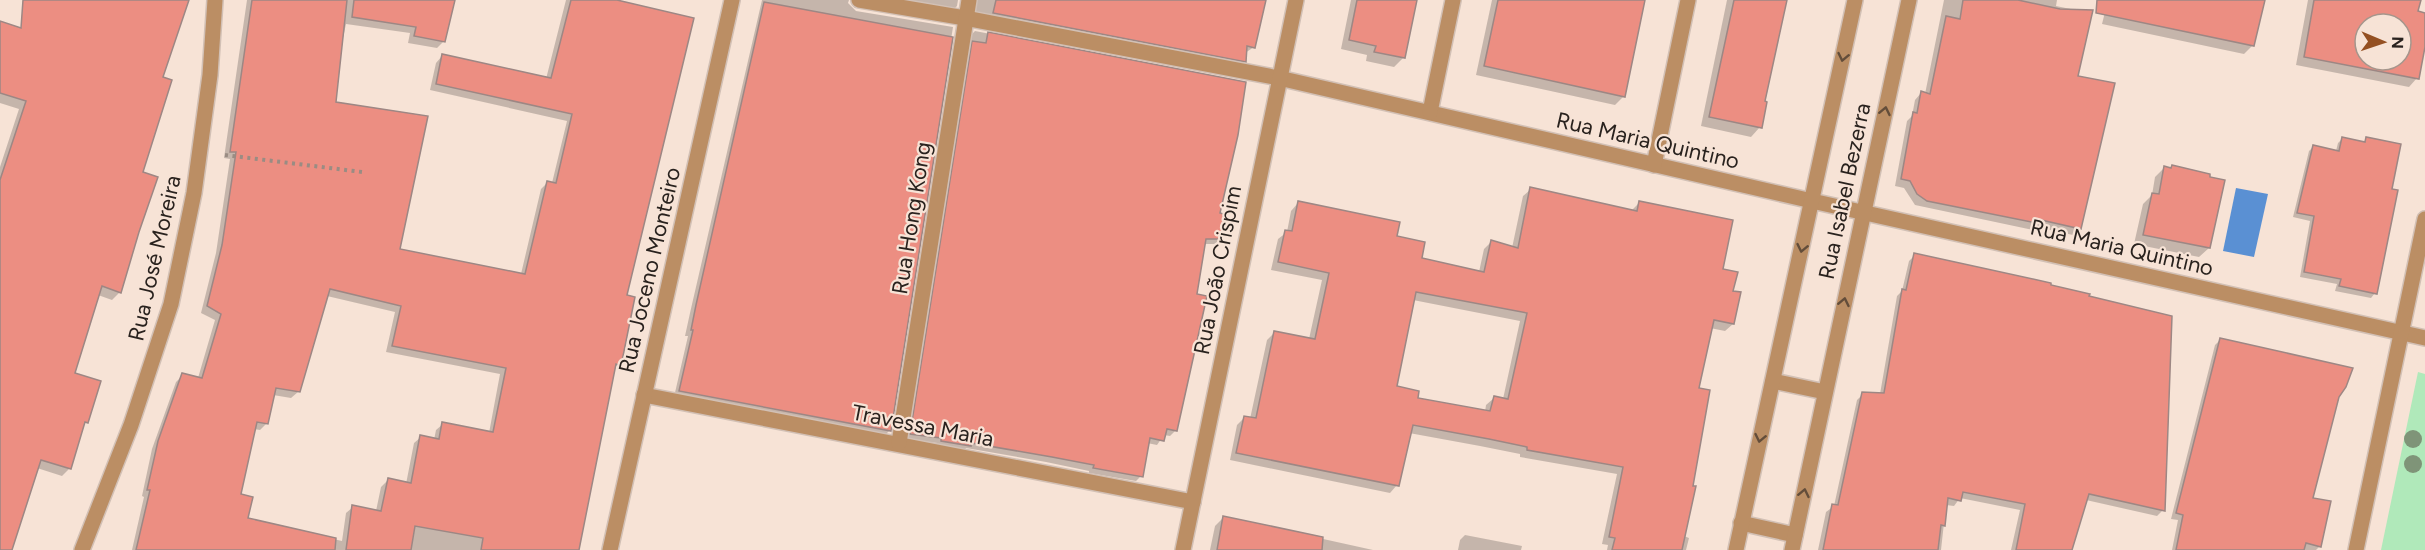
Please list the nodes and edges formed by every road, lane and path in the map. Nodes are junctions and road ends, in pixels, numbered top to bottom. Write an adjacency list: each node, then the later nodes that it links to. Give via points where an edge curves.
1 (215, 0): 13 (street, Rua José Moreira)
2 (732, 0): 23 (street, Rua Joceno Monteiro)
3 (859, 0): 10 (street, Rua Maria Quintino)
4 (969, 0): 10 (street, Rua Hong Kong)
5 (1296, 0): 11 (street, Rua João Crispim)
6 (1453, 0): 12 (street)
7 (1689, 0): 14 (street)
8 (1855, 0): 16 (street, Rua Isabel Bezerra, one-way to 16)
9 (1909, 0): 17 (street, Rua Isabel Bezerra, one-way to 9)
10 (964, 18): 11 (street, Rua Maria Quintino); 24 (street, Rua Hong Kong)
11 (1279, 78): 12 (street, Rua Maria Quintino); 25 (street, Rua João Crispim)
12 (1430, 112): 14 (street, Rua Maria Quintino)
13 (200, 152): 15 (path); 28 (street, Rua José Moreira, via 171,304 131,425)
14 (1654, 165): 16 (street, Rua Maria Quintino)
15 (362, 172)
16 (1812, 201): 17 (street, Rua Maria Quintino); 21 (street, Rua Isabel Bezerra, one-way to 21)
17 (1863, 212): 19 (street, Rua Maria Quintino); 22 (street, Rua Isabel Bezerra, one-way to 17)
18 (2425, 219): 19 (street)
19 (2401, 333): 20 (street, Rua Maria Quintino); 32 (street)
20 (2425, 338)
21 (1773, 381): 22 (street); 26 (street, Rua Isabel Bezerra, one-way to 26)
22 (1824, 392): 27 (street, Rua Isabel Bezerra, one-way to 22)
23 (644, 395): 24 (street, Travessa Maria); 29 (street, Rua Joceno Monteiro)
24 (899, 443): 25 (street, Travessa Maria)
25 (1193, 502): 30 (street, Rua João Crispim)
26 (1742, 523): 27 (street, Rua Isabel Bezerra); 31 (street, Rua Isabel Bezerra)
27 (1793, 542)
28 (82, 550)
29 (610, 550)
30 (1183, 550)
31 (1736, 550)
32 (2356, 550)

